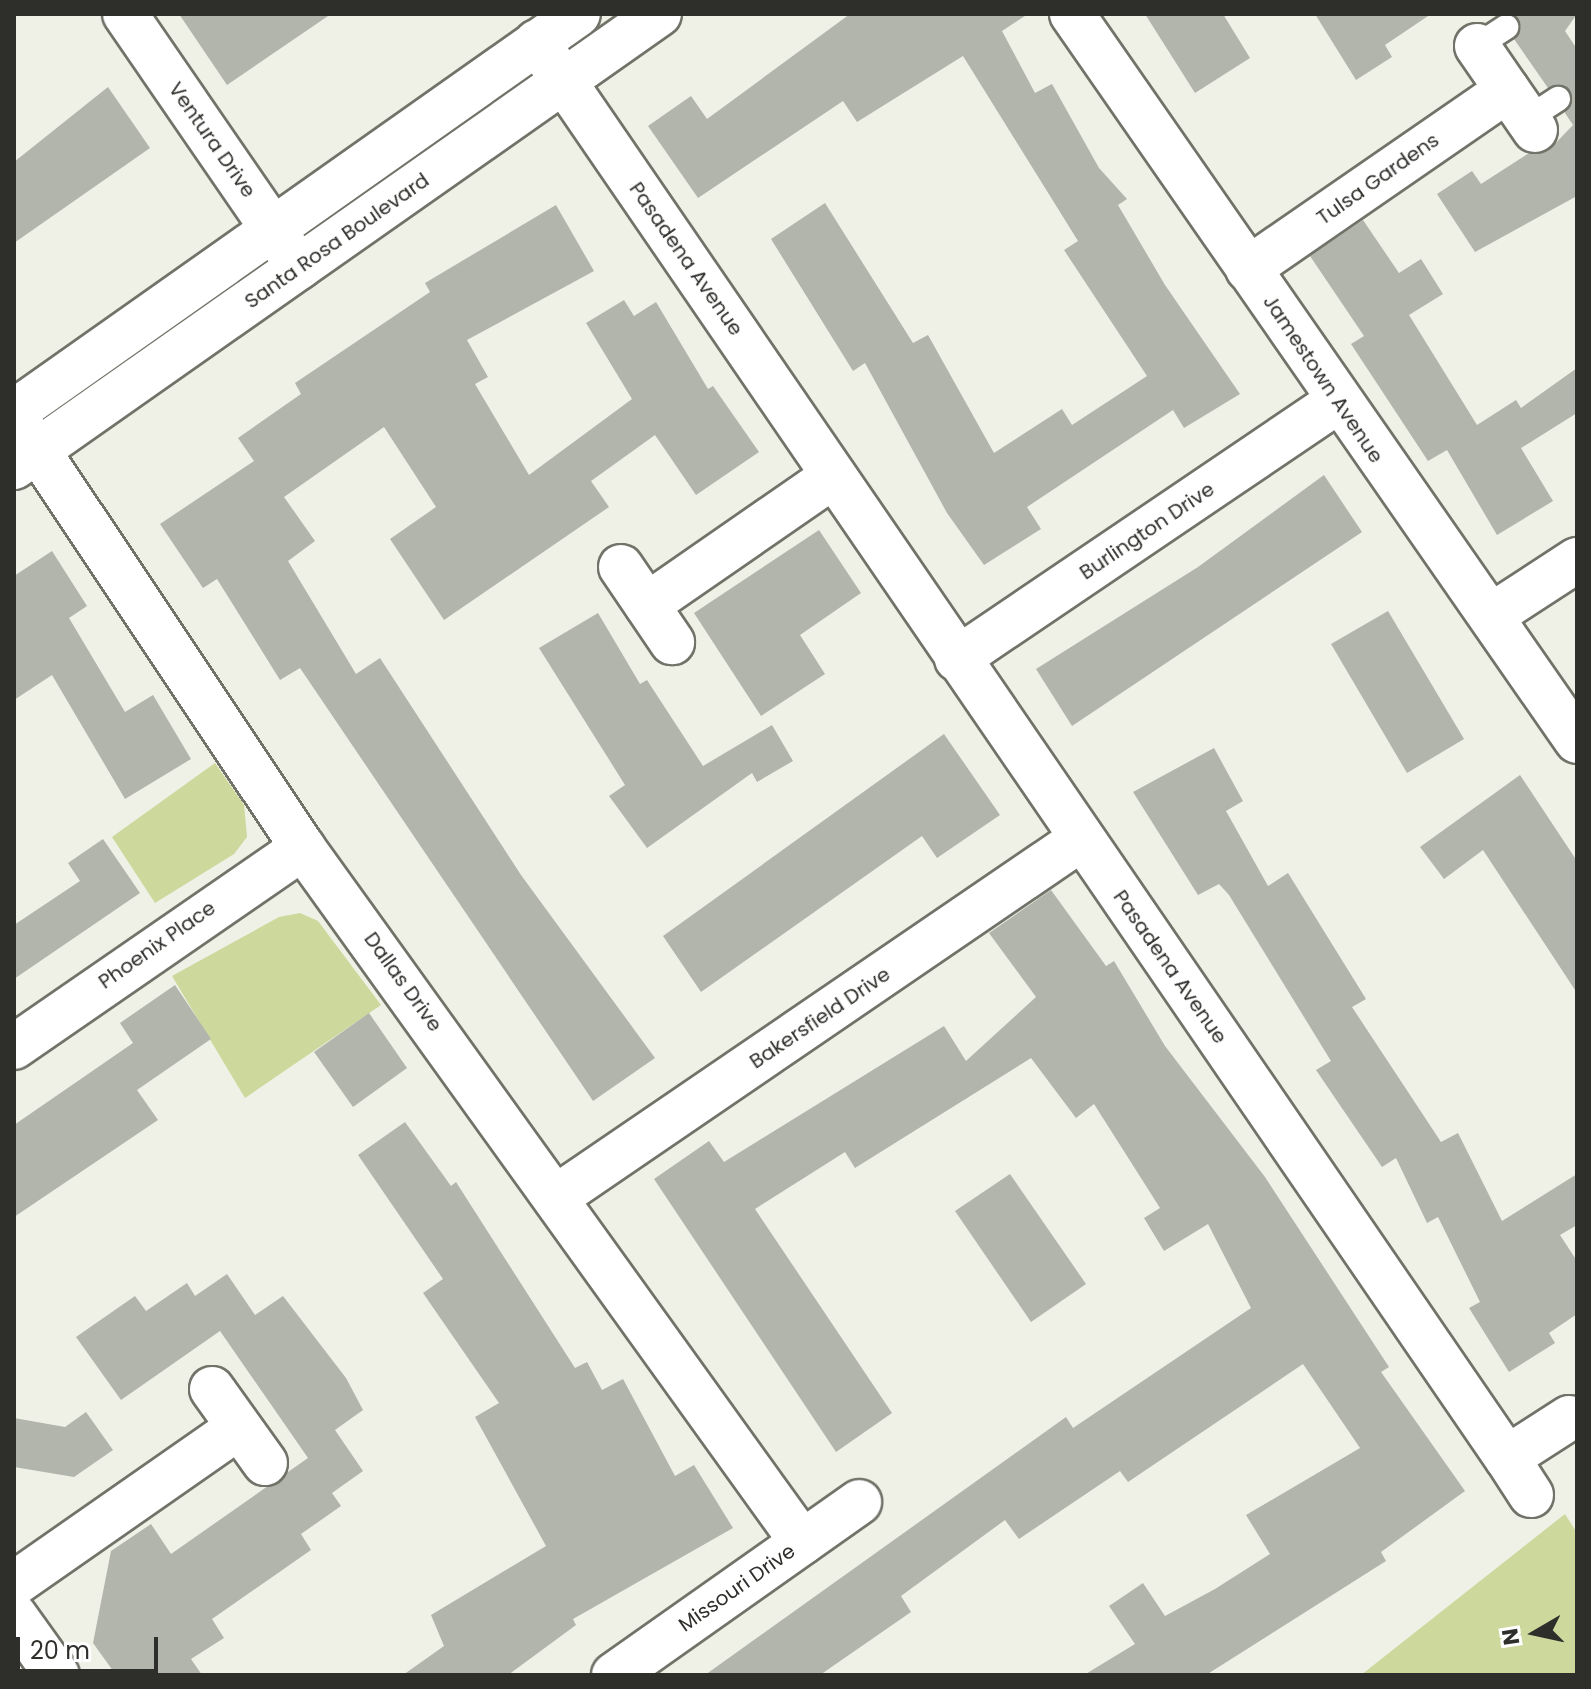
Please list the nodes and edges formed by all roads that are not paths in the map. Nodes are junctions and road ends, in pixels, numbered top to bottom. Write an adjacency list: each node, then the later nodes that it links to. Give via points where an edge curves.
1 (125, 14): 8 (street, Ventura Drive)
2 (578, 14): 6 (street)
3 (659, 14): 7 (street, Santa Rosa Boulevard)
4 (1072, 14): 10 (street, Jamestown Avenue)
5 (1491, 36): 10 (street, Tulsa Gardens, via 1532,109)
6 (537, 42): 7 (street, Pasadena Avenue); 8 (street)
7 (561, 81): 9 (street, Santa Rosa Boulevard); 13 (street, Pasadena Avenue)
8 (273, 228): 9 (street, Ventura Drive); 12 (street)
9 (299, 267): 12 (street, Santa Rosa Boulevard)
10 (1248, 269): 11 (street, Jamestown Avenue)
11 (1336, 402): 17 (street, Jamestown Avenue); 19 (street, Burlington Drive)
12 (20, 436): 22 (street, Dallas Drive)
13 (833, 476): 16 (street); 19 (street, Pasadena Avenue)
14 (1577, 560): 17 (street)
15 (621, 567): 16 (street)
16 (647, 605): 18 (street)
17 (1491, 616): 20 (street, Jamestown Avenue)
18 (672, 642)
19 (957, 659): 21 (street, Pasadena Avenue)
20 (1577, 741)
21 (1081, 839): 24 (street, Bakersfield Drive); 28 (street, Pasadena Avenue)
22 (303, 848): 23 (street, Phoenix Place); 24 (street, Dallas Drive)
23 (14, 1047)
24 (558, 1196): 32 (street, Dallas Drive)
25 (212, 1389): 27 (street)
26 (1569, 1418): 28 (street)
27 (239, 1427): 29 (street); 33 (street)
28 (1507, 1458): 30 (street, Pasadena Avenue)
29 (265, 1463)
30 (1531, 1495)
31 (859, 1502): 32 (street, Missouri Drive)
32 (802, 1542): 36 (street, Missouri Drive)
33 (14, 1584)
34 (14, 1615): 35 (street)
35 (57, 1675)
36 (614, 1675)

